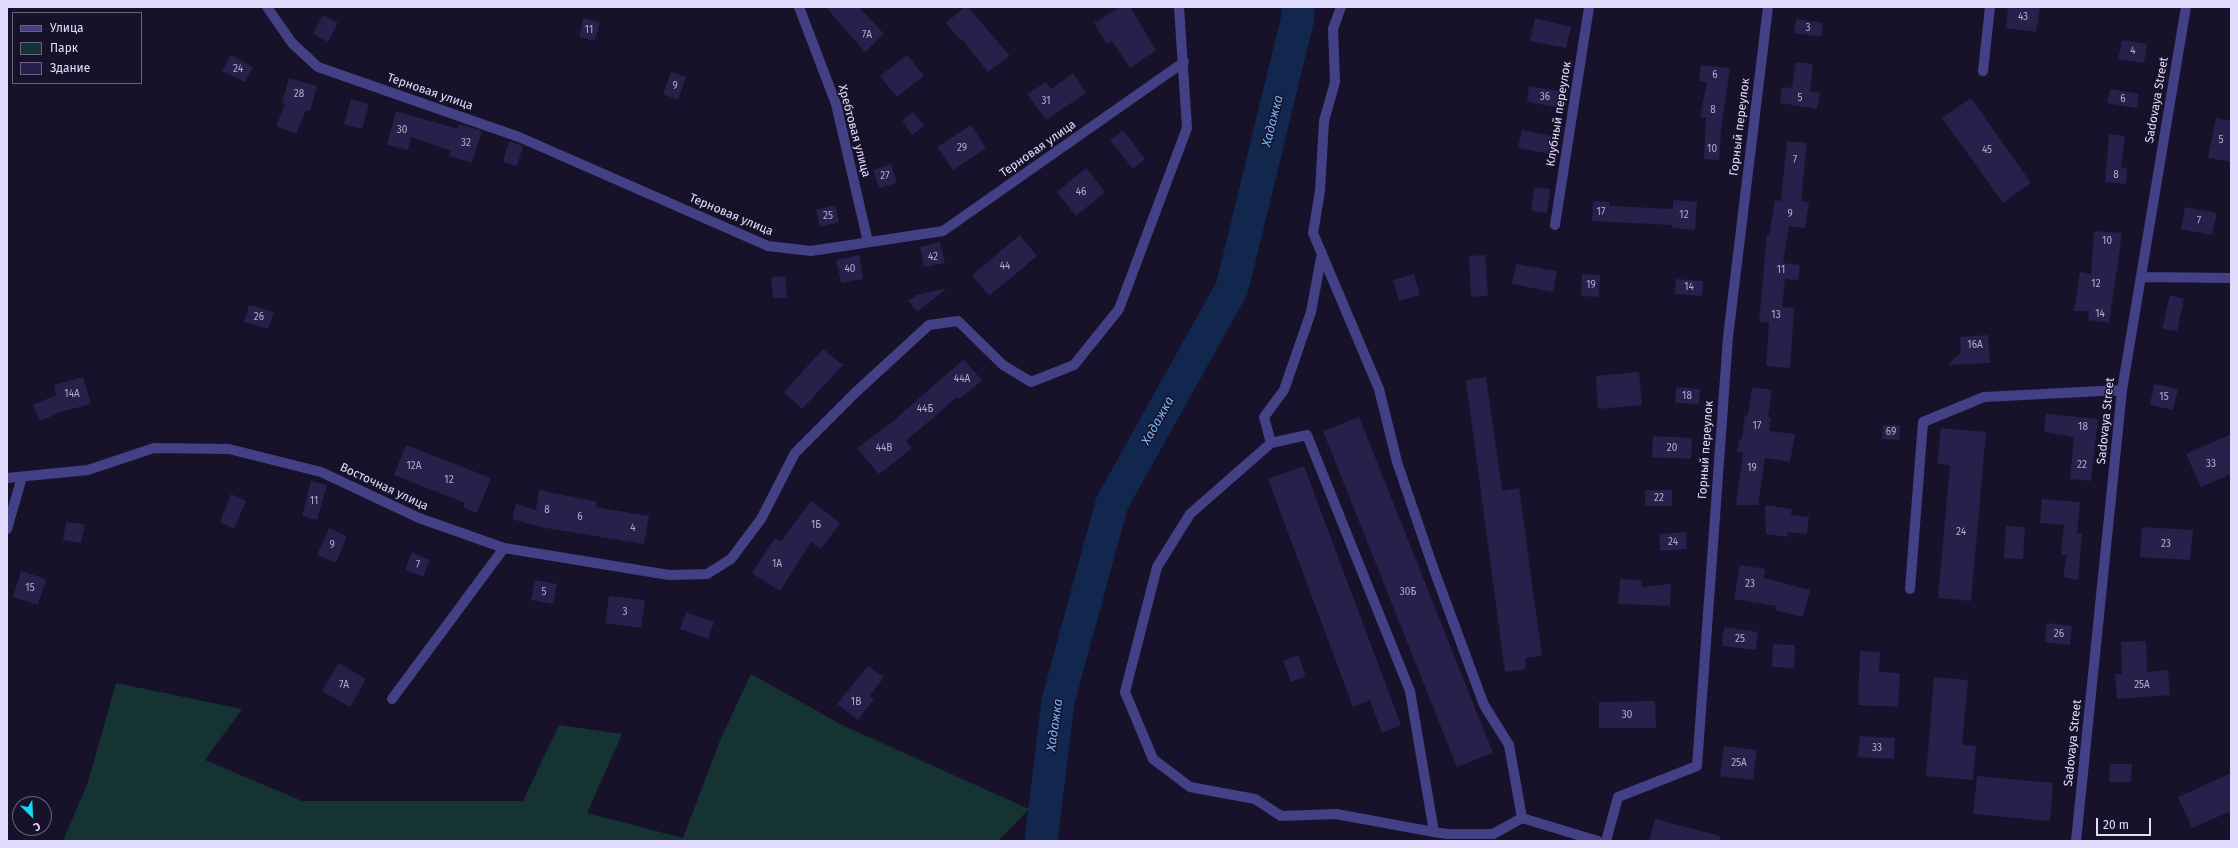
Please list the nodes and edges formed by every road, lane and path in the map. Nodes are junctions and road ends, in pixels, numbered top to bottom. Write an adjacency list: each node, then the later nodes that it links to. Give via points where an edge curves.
1 (267, 7): 12 (street, Терновая улица, via 292,43 318,66 519,137 768,246 811,251)
2 (799, 7): 12 (street, Хребтовая улица, via 836,104)
3 (1180, 7): 9 (street)
4 (1341, 7): 13 (street, via 1333,29 1335,82 1324,121 1320,191 1313,233)
5 (1589, 7): 11 (street, Клубный переулок)
6 (1768, 7): 27 (street, Горный переулок, via 1728,337 1697,766 1618,797)
7 (1990, 7): 10 (street)
8 (2186, 7): 14 (street, Sadovaya Street)
9 (1184, 62): 12 (street, Терновая улица, via 943,231); 21 (street, Восточная улица, via 1187,128 1119,309 1074,365 1031,382 1003,365 958,321 928,325 795,453 761,519 731,560 707,574 669,575)
10 (1983, 71)
11 (1555, 225)
12 (868, 242)
13 (1322, 253): 17 (street, via 1311,312 1287,383 1264,417); 24 (street, via 1379,388 1397,462 1484,705 1508,745)
14 (2141, 277): 15 (street); 16 (street, Sadovaya Street)
15 (2231, 278)
16 (2122, 390): 22 (street, via 1984,397 1923,422); 28 (street, Sadovaya Street)
17 (1271, 443): 25 (street, via 1307,435 1410,691); 25 (street, via 1190,514 1157,566 1125,692 1153,759 1190,787 1255,799 1281,816 1336,814)
18 (22, 477): 19 (street, Восточная улица); 20 (street); 21 (street, Восточная улица, via 88,470 154,448 229,449 321,472 419,518)
19 (7, 478)
20 (7, 529)
21 (504, 548): 23 (street)
22 (1910, 589)
23 (392, 699)
24 (1522, 818): 25 (street, via 1493,834); 26 (street)
25 (1434, 832)
26 (1598, 841)
27 (1606, 841)
28 (2076, 841)

